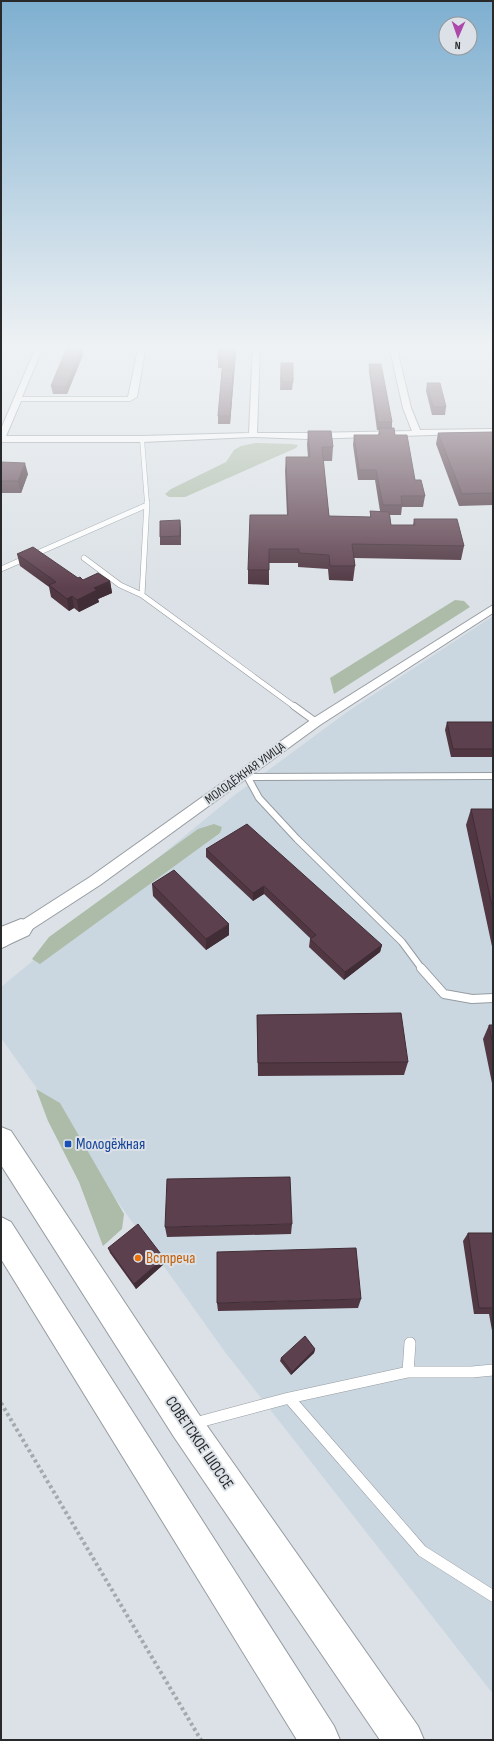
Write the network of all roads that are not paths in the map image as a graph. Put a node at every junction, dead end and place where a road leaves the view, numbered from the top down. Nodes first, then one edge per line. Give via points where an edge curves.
1 (7, 426) edge
2 (253, 426) edge
3 (414, 426) edge
4 (493, 432) edge
5 (417, 434) junction
6 (253, 435) junction
7 (1, 439) edge
8 (142, 439) junction
9 (147, 505) junction
10 (84, 558) dead end
11 (1, 569) edge
12 (142, 595) junction
13 (493, 608) edge
14 (316, 722) junction
15 (493, 776) edge
16 (244, 777) junction
17 (11, 933) edge
18 (1, 942) edge
19 (493, 998) edge
20 (1, 1140) edge
21 (1, 1232) edge
22 (410, 1343) dead end
23 (493, 1370) edge
24 (408, 1372) junction
25 (290, 1398) junction
26 (186, 1426) junction
27 (493, 1596) edge
28 (320, 1740) edge
29 (404, 1740) edge

1 - 7 street
2 - 6 street
3 - 5 street
4 - 5 street
5 - 6 street
6 - 8 street
7 - 8 street
8 - 9 lane
9 - 11 lane
9 - 12 lane
10 - 12 lane via 120,585
12 - 14 lane
13 - 14 street, МОЛОДЁЖНАЯ УЛИЦА
14 - 16 street, МОЛОДЁЖНАЯ УЛИЦА
15 - 16 lane
16 - 17 street, МОЛОДЁЖНАЯ УЛИЦА via 95,881
16 - 19 lane via 259,798 297,839 402,942 444,994 472,999
17 - 18 street, МОЛОДЁЖНАЯ УЛИЦА
20 - 26 highway, СОВЕТСКОЕ ШОССЕ
21 - 28 highway
22 - 24 lane
23 - 24 lane
24 - 25 lane
25 - 26 lane
25 - 27 lane via 422,1551
26 - 29 highway, СОВЕТСКОЕ ШОССЕ

